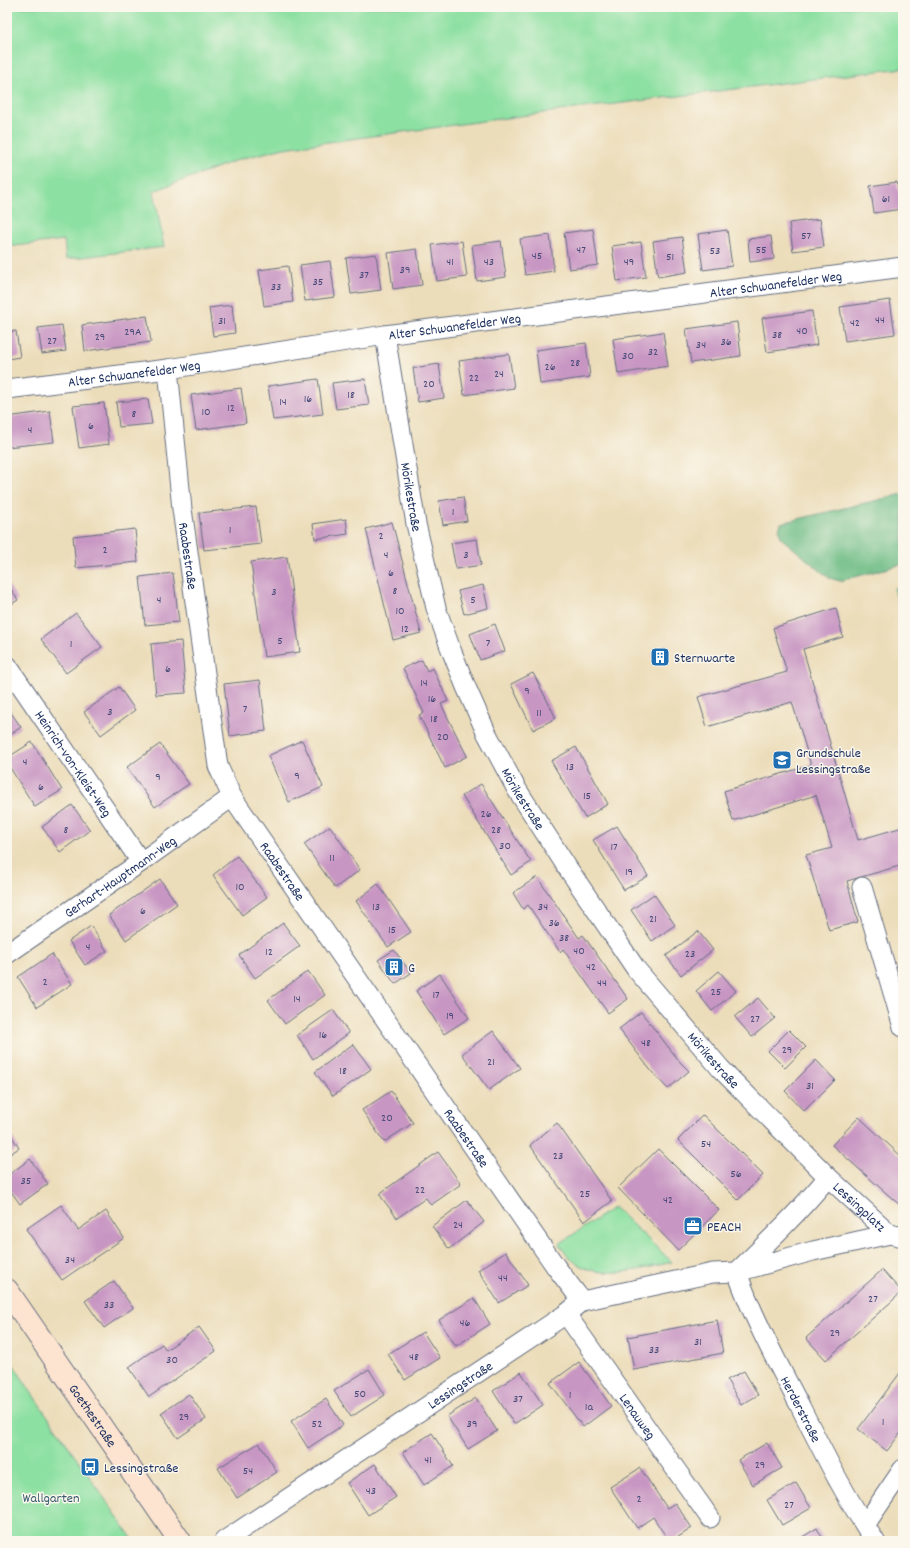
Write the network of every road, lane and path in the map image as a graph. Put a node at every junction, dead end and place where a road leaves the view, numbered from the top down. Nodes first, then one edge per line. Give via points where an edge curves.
1 (903, 267) edge
2 (385, 335) junction
3 (168, 369) junction
4 (7, 388) edge
5 (7, 665) edge
6 (232, 797) junction
7 (141, 862) junction
8 (862, 887) dead end
9 (7, 954) edge
10 (903, 1027) edge
11 (828, 1178) junction
12 (896, 1236) edge
13 (737, 1272) junction
14 (713, 1273) joint
15 (7, 1290) edge
16 (582, 1301) junction
17 (566, 1314) junction
18 (903, 1469) edge
19 (710, 1518) dead end
20 (865, 1526) junction
21 (180, 1541) edge
22 (224, 1541) edge
23 (875, 1541) edge

1 - 2 street, Alter Schwanefelder Weg
2 - 3 street, Alter Schwanefelder Weg
2 - 11 street, Mörikestraße via 411,494 436,608 486,732 516,788 636,969 721,1069
3 - 4 street, Alter Schwanefelder Weg
3 - 6 street, Raabestraße via 182,509 218,766
5 - 7 street, Heinrich-von-Kleist-Weg
6 - 7 street, Gerhart-Hauptmann-Weg
6 - 16 street, Raabestraße
7 - 9 street, Gerhart-Hauptmann-Weg
8 - 10 street
11 - 12 street, Lessingplatz
11 - 13 street, Lessingplatz via 781,1230
12 - 13 street, Lessingplatz via 813,1251
13 - 14 street, Lessingplatz
13 - 20 street, Herderstraße via 767,1343
14 - 16 street, Lessingstraße
15 - 21 main road, Goethestraße
16 - 17 street, Lessingstraße
17 - 19 street, Lenauweg
17 - 22 street, Lessingstraße
18 - 20 street
20 - 23 street, Herderstraße

